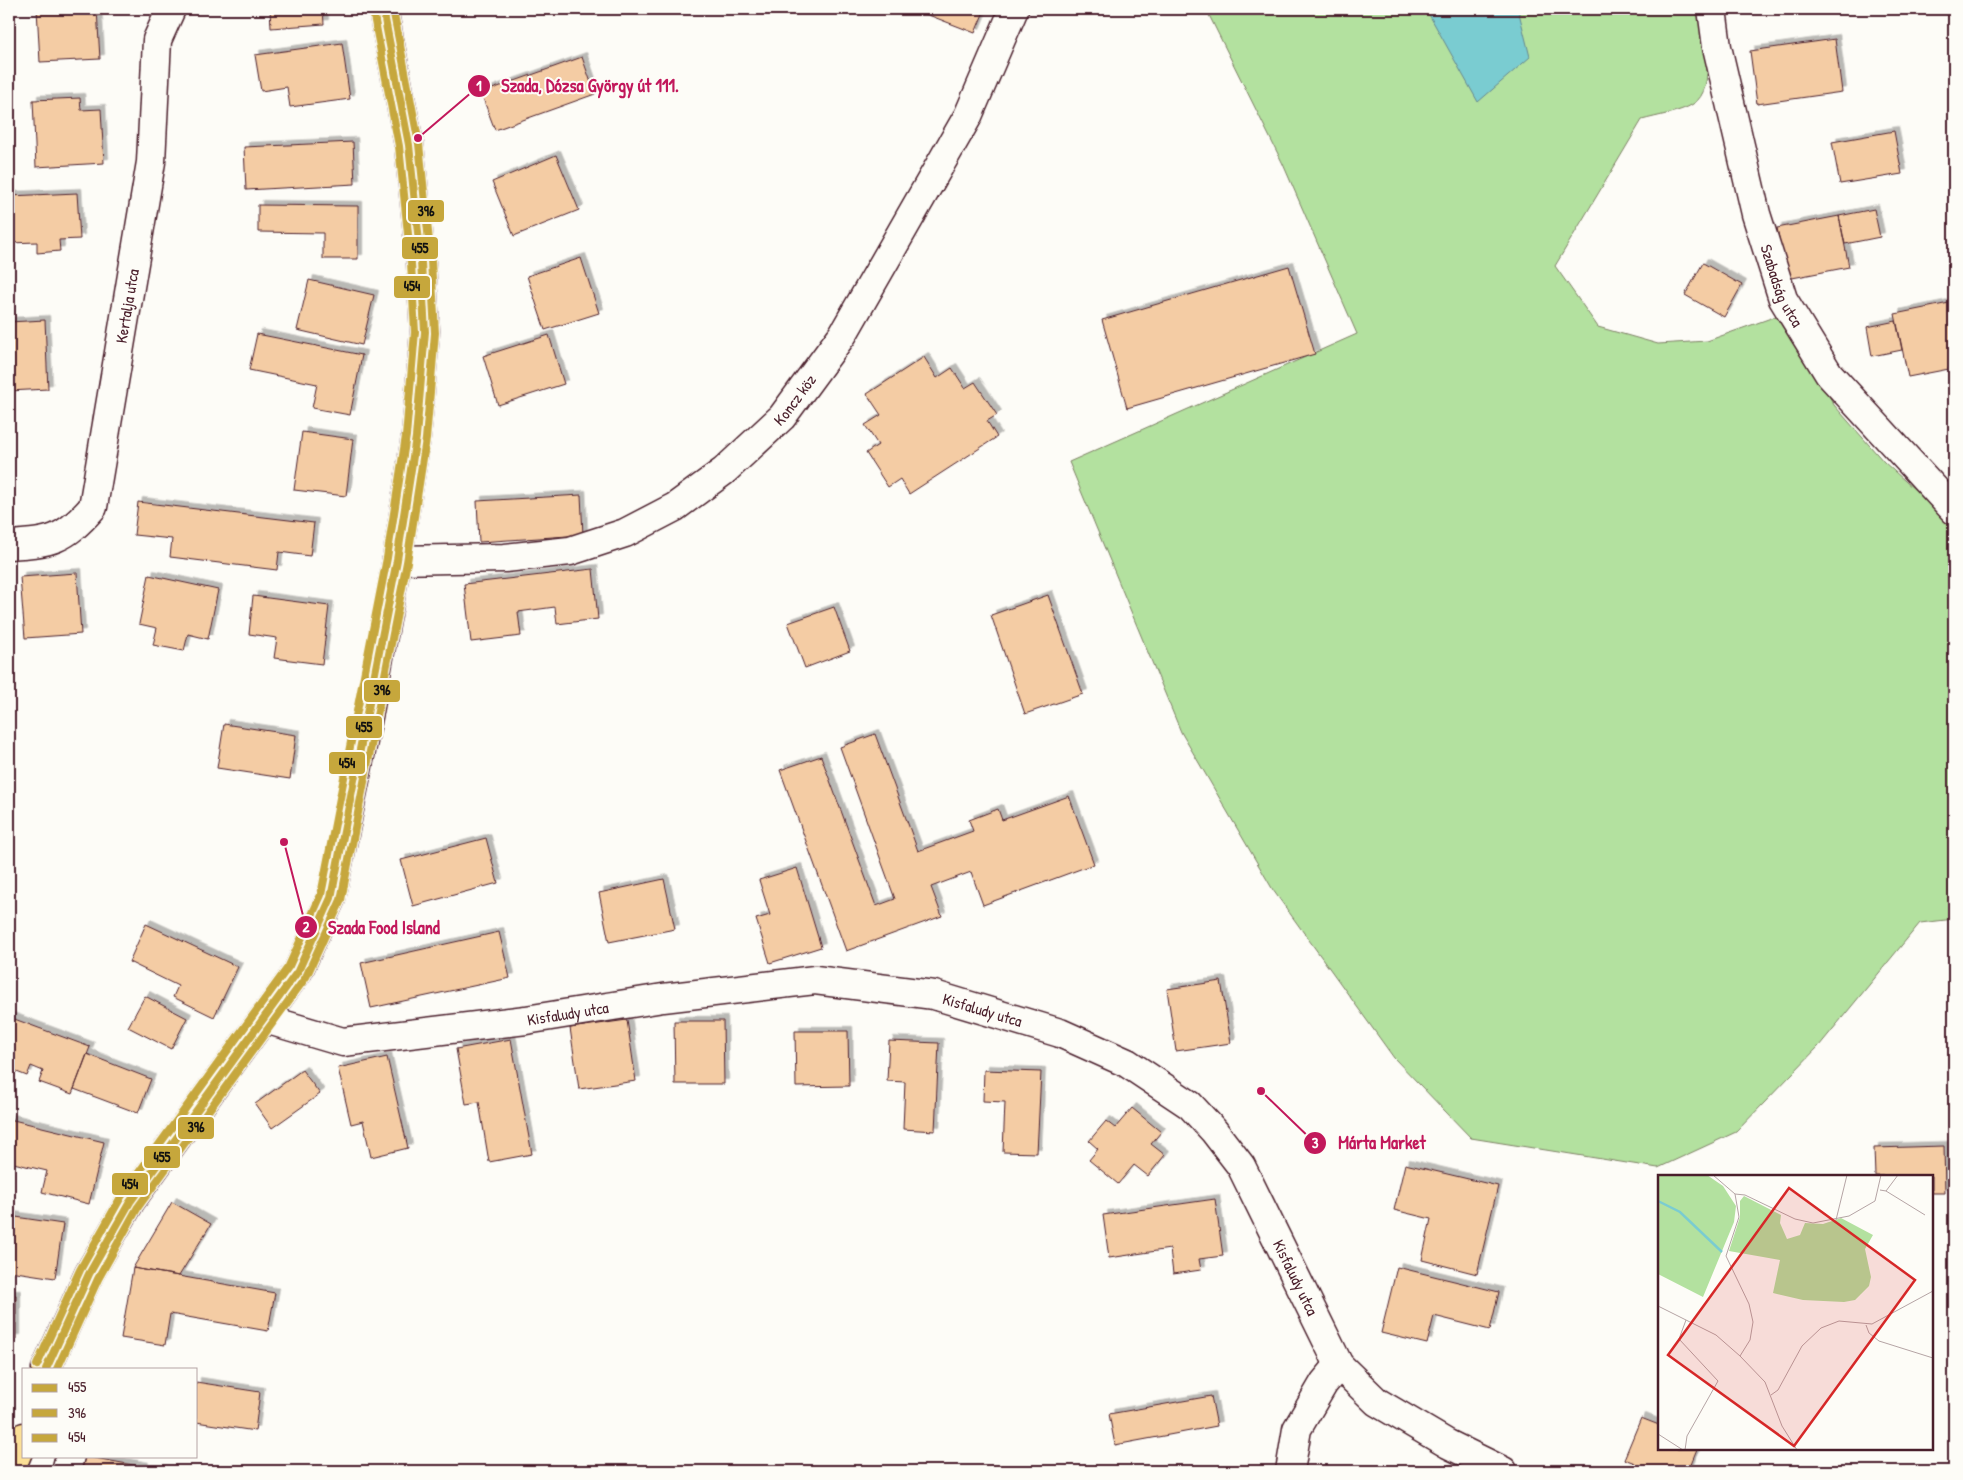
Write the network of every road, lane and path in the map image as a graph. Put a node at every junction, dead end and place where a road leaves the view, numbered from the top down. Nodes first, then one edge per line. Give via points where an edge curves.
1 (171, 9) edge
2 (383, 9) edge
3 (1014, 9) edge
4 (1712, 9) edge
5 (1954, 510) edge
6 (9, 545) edge
7 (397, 560) junction
8 (265, 1019) junction
9 (1339, 1365) junction
10 (46, 1368) edge
11 (22, 1442) edge
12 (69, 1458) edge
13 (10, 1471) edge
14 (66, 1471) edge
15 (1290, 1471) edge
16 (1503, 1471) edge

1 - 6 street, Kertalja utca via 158,40 151,162 93,507 75,528 47,542
2 - 7 main road via 408,145 421,262 424,332 416,437
3 - 7 street, Koncz köz via 968,116 843,334 782,418 724,471 675,508 625,533 570,551 504,558
4 - 5 street, Szabadság utca via 1717,47 1756,214 1782,299 1829,374
7 - 8 main road via 331,898 298,971
8 - 9 street, Kisfaludy utca via 343,1042 815,980 934,995 1060,1034 1127,1063 1190,1105 1214,1131 1241,1166
8 - 10 main road via 130,1202 89,1274
9 - 15 street via 1324,1383 1297,1429
9 - 16 street, Kisfaludy utca via 1377,1402 1448,1444
11 - 13 main road
12 - 14 street

